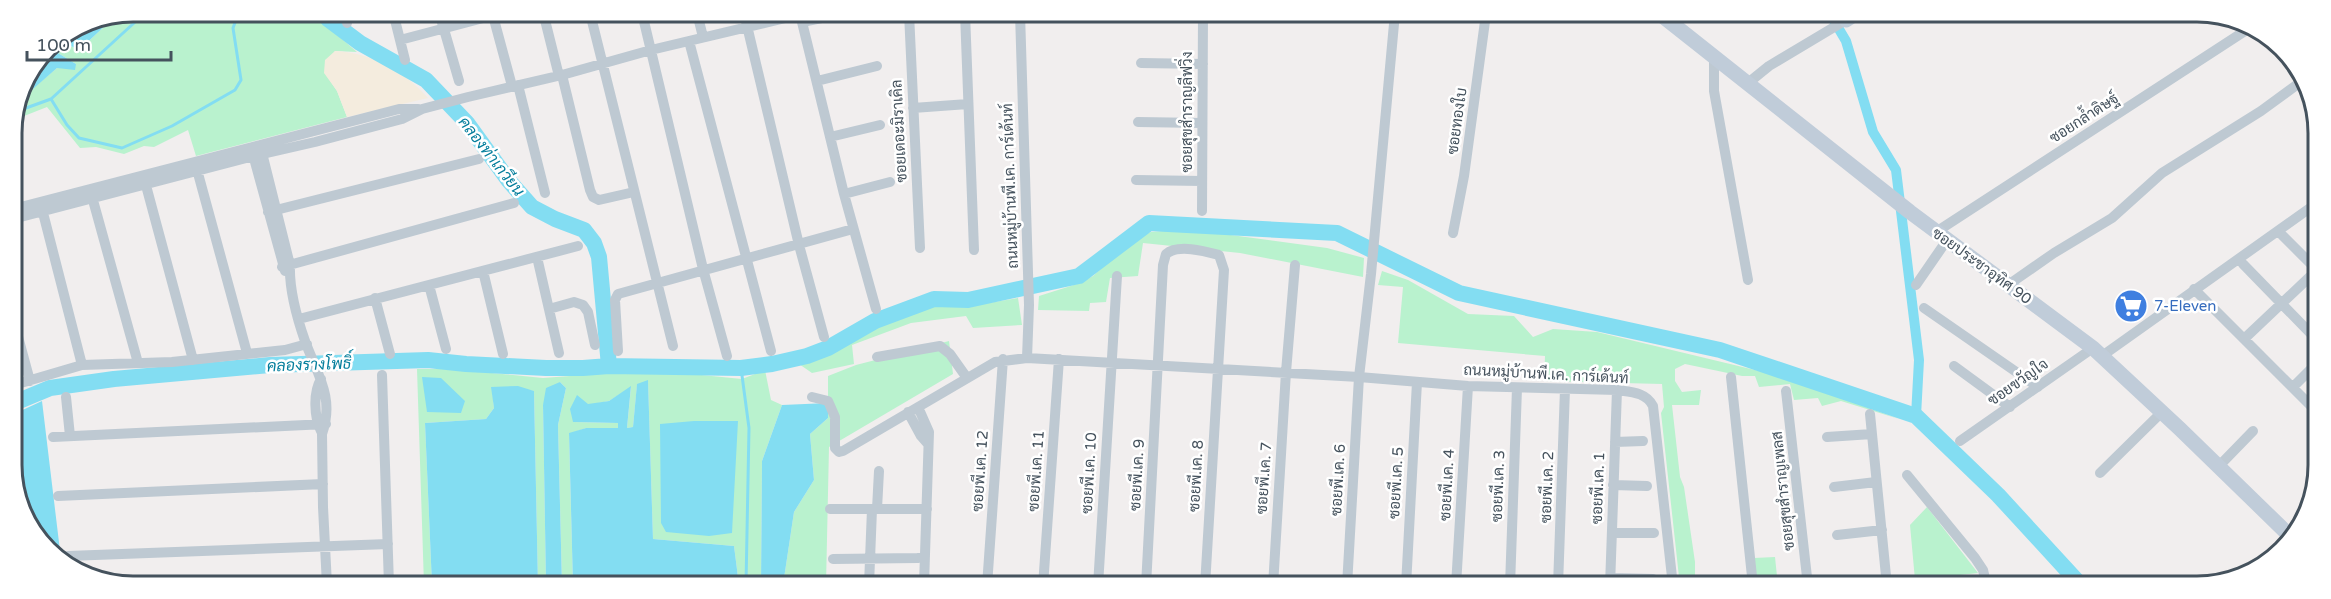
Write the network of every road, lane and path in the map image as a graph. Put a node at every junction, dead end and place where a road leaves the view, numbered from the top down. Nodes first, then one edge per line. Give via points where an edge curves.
1 (1203, 22) edge
2 (1394, 22) edge
3 (1485, 22) edge
4 (1671, 22) edge
5 (1842, 22) edge
6 (396, 23) edge
7 (441, 23) edge
8 (465, 23) edge
9 (496, 23) edge
10 (546, 23) edge
11 (593, 23) edge
12 (644, 23) edge
13 (699, 23) edge
14 (746, 23) edge
15 (766, 23) edge
16 (801, 23) edge
17 (909, 23) edge
18 (964, 23) edge
19 (1020, 23) edge
20 (747, 26) junction
21 (443, 30) junction
22 (2242, 32) edge
23 (703, 37) junction
24 (400, 40) junction
25 (689, 40) junction
26 (651, 50) junction
27 (1714, 56) junction
28 (405, 60) dead end
29 (604, 63) junction
30 (1141, 63) dead end
31 (1203, 64) junction
32 (877, 66) dead end
33 (560, 76) junction
34 (459, 81) dead end
35 (817, 81) junction
36 (1748, 83) junction
37 (2297, 85) edge
38 (515, 86) junction
39 (968, 104) junction
40 (913, 108) junction
41 (1138, 122) dead end
42 (1202, 123) junction
43 (880, 125) dead end
44 (830, 137) junction
45 (257, 151) junction
46 (479, 159) dead end
47 (196, 166) junction
48 (145, 180) junction
49 (1136, 180) dead end
50 (1202, 181) junction
51 (890, 182) dead end
52 (634, 192) junction
53 (545, 193) dead end
54 (91, 194) junction
55 (844, 194) junction
56 (514, 203) dead end
57 (42, 206) junction
58 (23, 208) edge
59 (2308, 209) edge
60 (272, 211) junction
61 (1202, 211) dead end
62 (23, 215) edge
63 (853, 229) junction
64 (1453, 233) dead end
65 (2282, 235) dead end
66 (1941, 236) junction
67 (799, 245) junction
68 (578, 246) dead end
69 (920, 248) dead end
70 (974, 250) dead end
71 (537, 256) junction
72 (746, 258) junction
73 (2308, 261) edge
74 (2243, 264) dead end
75 (1295, 265) dead end
76 (286, 266) junction
77 (704, 269) junction
78 (483, 271) junction
79 (1117, 276) dead end
80 (2308, 278) edge
81 (1748, 280) dead end
82 (656, 283) junction
83 (429, 285) junction
84 (1916, 285) dead end
85 (2008, 285) junction
86 (2194, 289) junction
87 (375, 298) junction
88 (2281, 304) junction
89 (1924, 308) dead end
90 (549, 309) junction
91 (876, 309) dead end
92 (299, 319) junction
93 (2308, 331) edge
94 (824, 337) dead end
95 (2244, 339) junction
96 (595, 345) dead end
97 (673, 346) dead end
98 (308, 347) junction
99 (446, 350) dead end
100 (618, 351) dead end
101 (771, 351) dead end
102 (2098, 352) junction
103 (22, 353) edge
104 (247, 353) junction
105 (559, 353) dead end
106 (390, 354) dead end
107 (502, 354) dead end
108 (728, 356) dead end
109 (877, 357) dead end
110 (1027, 358) junction
111 (1003, 359) junction
112 (1059, 359) junction
113 (193, 360) junction
114 (1111, 362) junction
115 (138, 363) junction
116 (82, 365) junction
117 (1158, 365) junction
118 (1954, 366) dead end
119 (1217, 369) junction
120 (1286, 372) junction
121 (2308, 372) edge
122 (382, 375) dead end
123 (1359, 377) junction
124 (1731, 377) dead end
125 (967, 378) junction
126 (30, 381) junction
127 (1417, 382) junction
128 (22, 383) edge
129 (1468, 386) junction
130 (2037, 387) junction
131 (2293, 387) junction
132 (1516, 388) junction
133 (1565, 389) junction
134 (1617, 390) junction
135 (1786, 391) dead end
136 (812, 396) dead end
137 (66, 397) dead end
138 (2308, 403) edge
139 (2010, 407) junction
140 (913, 410) junction
141 (2162, 412) junction
142 (1870, 414) dead end
143 (322, 428) junction
144 (2253, 431) dead end
145 (1872, 434) junction
146 (70, 436) junction
147 (53, 437) dead end
148 (1827, 437) dead end
149 (1643, 441) dead end
150 (1960, 441) dead end
151 (1615, 442) junction
152 (2219, 466) junction
153 (879, 471) dead end
154 (2100, 473) dead end
155 (1907, 475) dead end
156 (1876, 482) junction
157 (323, 484) junction
158 (1613, 485) junction
159 (1647, 486) dead end
160 (1834, 487) dead end
161 (58, 496) dead end
162 (830, 509) dead end
163 (875, 509) junction
164 (927, 509) junction
165 (2288, 529) edge
166 (1882, 530) junction
167 (1612, 533) junction
168 (1654, 533) dead end
169 (1837, 536) dead end
170 (388, 544) junction
171 (326, 547) junction
172 (68, 556) dead end
173 (926, 556) junction
174 (833, 559) dead end
175 (870, 559) junction
176 (327, 576) edge
177 (389, 576) edge
178 (869, 576) edge
179 (925, 576) edge
180 (988, 576) edge
181 (1045, 576) edge
182 (1099, 576) edge
183 (1147, 576) edge
184 (1206, 576) edge
185 (1274, 576) edge
186 (1348, 576) edge
187 (1407, 576) edge
188 (1457, 576) edge
189 (1510, 576) edge
190 (1558, 576) edge
191 (1610, 576) edge
192 (1672, 576) edge
193 (1752, 576) edge
194 (1807, 576) edge
195 (1886, 576) edge
196 (1984, 576) edge

1 - 31 street, ซอยสุขสำราญลีฟวิ่ง
2 - 123 street
3 - 64 street, ซอยทองใบ
4 - 27 street, ซอยประชาอุทิศ 90
5 - 36 street
6 - 24 street
7 - 21 street
8 - 21 street
9 - 38 street
10 - 33 street
11 - 29 street
12 - 26 street
13 - 23 street
14 - 20 street
15 - 20 street
16 - 35 street
17 - 40 street, ซอยเดอะมิราเคิล
18 - 39 street
19 - 110 street, ถนนหมู่บ้านพี.เค. การ์เด้นท์ via 1029,305
20 - 23 street
20 - 67 street
21 - 24 street
21 - 34 street
22 - 66 street, ซอยกล้ำดิษฐ์
23 - 25 street
24 - 28 street
25 - 26 street
25 - 72 street
26 - 29 street
26 - 77 street
27 - 36 street, ซอยประชาอุทิศ 90
27 - 81 street via 1714,91
29 - 33 street
29 - 52 street
30 - 31 street
31 - 42 street, ซอยสุขสำราญลีฟวิ่ง
32 - 35 street
33 - 38 street
33 - 52 street via 593,197 599,200
35 - 44 street
36 - 66 street, ซอยประชาอุทิศ 90
37 - 85 street via 2162,172 2112,218
38 - 45 street via 422,109 402,118 378,120
38 - 53 street
39 - 40 street
39 - 70 street
40 - 69 street, ซอยเดอะมิราเคิล
41 - 42 street
42 - 50 street, ซอยสุขสำราญลีฟวิ่ง
43 - 44 street
44 - 55 street
45 - 47 street
45 - 60 street
46 - 60 street
47 - 48 street
47 - 104 street
48 - 54 street
48 - 113 street
49 - 50 street
50 - 61 street, ซอยสุขสำราญลีฟวิ่ง
51 - 55 street
52 - 82 street
54 - 57 street
54 - 115 street
55 - 63 street
56 - 76 street
57 - 58 street
57 - 62 street
57 - 116 street
59 - 86 street, ซอยขวัญใจ
60 - 76 street
63 - 67 street
63 - 91 street
65 - 73 street
66 - 84 street
66 - 85 street, ซอยประชาอุทิศ 90
67 - 72 street
67 - 94 street
68 - 71 street
71 - 78 street
71 - 90 street
72 - 77 street
72 - 101 street
74 - 88 street
75 - 120 street, ซอยพี.เค. 7
76 - 92 street
77 - 82 street
77 - 108 street
78 - 83 street
78 - 107 street
79 - 114 street, ซอยพี.เค. 10
80 - 88 street
82 - 97 street
82 - 100 street via 615,296
83 - 87 street
83 - 99 street
85 - 102 street, ซอยประชาอุทิศ 90
86 - 95 street
86 - 102 street, ซอยขวัญใจ
87 - 92 street
87 - 106 street
88 - 93 street
88 - 95 street
89 - 130 street
90 - 96 street via 574,302 583,305
90 - 105 street
92 - 98 street
95 - 131 street
98 - 104 street
98 - 143 street via 320,374 316,388
102 - 130 street, ซอยขวัญใจ
102 - 141 street, ซอยประชาอุทิศ 90
103 - 126 street
104 - 113 street
109 - 125 street via 940,346
110 - 111 street, ถนนหมู่บ้านพี.เค. การ์เด้นท์
110 - 112 street, ถนนหมู่บ้านพี.เค. การ์เด้นท์
111 - 125 street, ถนนหมู่บ้านพี.เค. การ์เด้นท์
111 - 180 street, ซอยพี.เค. 12
112 - 114 street, ถนนหมู่บ้านพี.เค. การ์เด้นท์
112 - 181 street, ซอยพี.เค. 11
113 - 115 street
114 - 117 street, ถนนหมู่บ้านพี.เค. การ์เด้นท์
114 - 182 street, ซอยพี.เค. 10
115 - 116 street
116 - 126 street
117 - 119 street, ถนนหมู่บ้านพี.เค. การ์เด้นท์
117 - 119 street, ซอยพี.เค. 9 via 1163,265 1166,254 1181,249 1219,255 1222,262
117 - 183 street, ซอยพี.เค. 9
118 - 139 street
119 - 120 street, ถนนหมู่บ้านพี.เค. การ์เด้นท์
119 - 184 street, ซอยพี.เค. 8
120 - 123 street, ถนนหมู่บ้านพี.เค. การ์เด้นท์
120 - 185 street, ซอยพี.เค. 7
121 - 131 street
122 - 170 street
123 - 127 street, ถนนหมู่บ้านพี.เค. การ์เด้นท์
123 - 186 street, ซอยพี.เค. 6
124 - 193 street
125 - 140 street, ถนนหมู่บ้านพี.เค. การ์เด้นท์
126 - 128 street
127 - 129 street, ถนนหมู่บ้านพี.เค. การ์เด้นท์
127 - 187 street, ซอยพี.เค. 5
129 - 132 street, ถนนหมู่บ้านพี.เค. การ์เด้นท์
129 - 188 street, ซอยพี.เค. 4
130 - 139 street, ซอยขวัญใจ
131 - 138 street
132 - 133 street, ถนนหมู่บ้านพี.เค. การ์เด้นท์
132 - 189 street, ซอยพี.เค. 3
133 - 134 street, ถนนหมู่บ้านพี.เค. การ์เด้นท์
133 - 190 street, ซอยพี.เค. 2
134 - 151 street, ซอยพี.เค. 1
134 - 192 street, ถนนหมู่บ้านพี.เค. การ์เด้นท์ via 1641,394 1653,406
135 - 194 street, ซอยสุขสำราญเพลส
136 - 140 street, ถนนหมู่บ้านพี.เค. การ์เด้นท์ via 823,398 831,406 835,448 839,452
137 - 146 street
139 - 150 street, ซอยขวัญใจ
140 - 164 street via 929,432
141 - 152 street, ซอยประชาอุทิศ 90
141 - 154 street
142 - 145 street
143 - 146 street
143 - 157 street
144 - 152 street
145 - 148 street
145 - 156 street
146 - 147 street
149 - 151 street
151 - 158 street, ซอยพี.เค. 1
152 - 165 street, ซอยประชาอุทิศ 90
153 - 163 street
155 - 196 street via 1975,558
156 - 160 street
156 - 166 street
157 - 161 street
157 - 171 street
158 - 159 street
158 - 167 street, ซอยพี.เค. 1
162 - 163 street
163 - 164 street
163 - 175 street
164 - 173 street
166 - 169 street
166 - 195 street
167 - 168 street
167 - 191 street, ซอยพี.เค. 1
170 - 171 street
170 - 177 street
171 - 172 street
171 - 176 street
173 - 175 street
173 - 179 street
174 - 175 street
175 - 178 street

